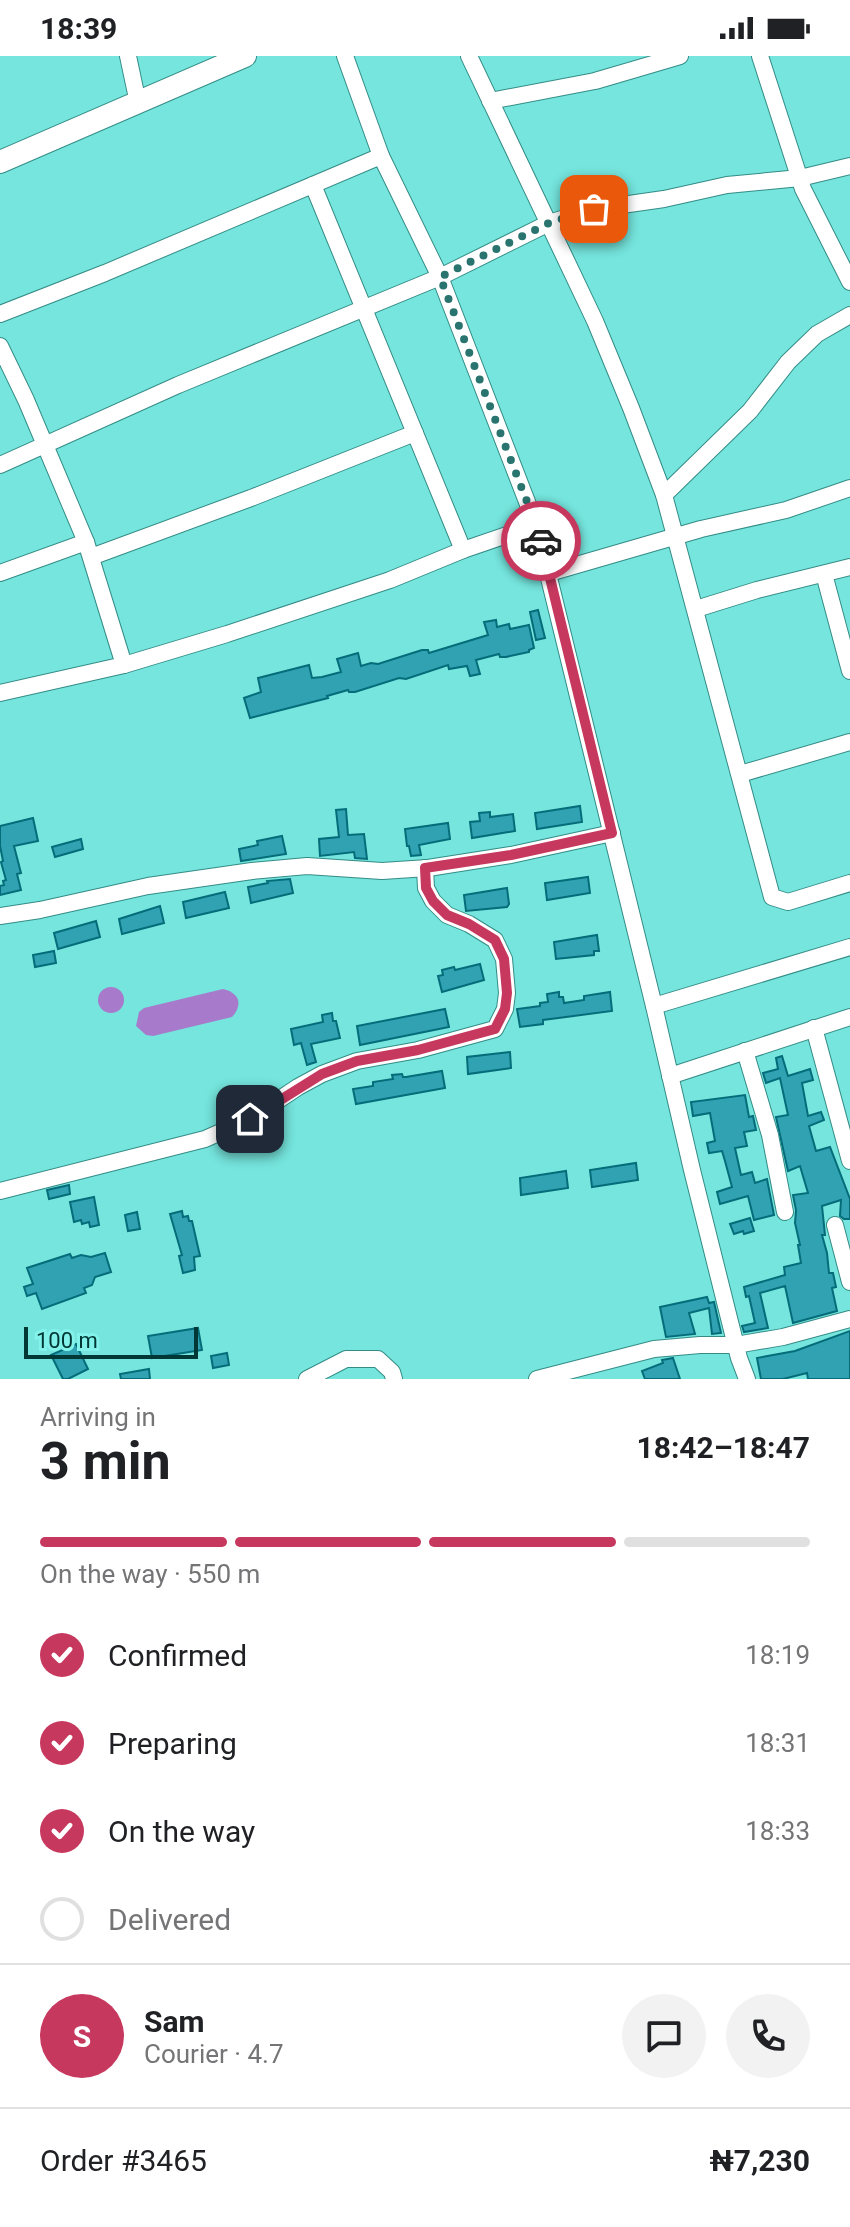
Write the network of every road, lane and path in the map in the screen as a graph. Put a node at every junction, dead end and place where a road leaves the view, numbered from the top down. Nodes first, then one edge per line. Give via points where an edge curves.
1 (128, 56) edge
2 (245, 56) edge
3 (345, 56) edge
4 (469, 56) edge
5 (680, 56) edge
6 (760, 56) edge
7 (490, 101) junction
8 (138, 103) junction
9 (381, 156) junction
10 (0, 162) edge
11 (850, 166) edge
12 (800, 178) junction
13 (313, 185) junction
14 (549, 223) junction
15 (440, 277) junction
16 (850, 282) edge
17 (363, 307) junction
18 (0, 314) edge
19 (850, 315) edge
20 (0, 346) edge
21 (415, 433) junction
22 (45, 445) junction
23 (0, 465) edge
24 (850, 488) edge
25 (664, 495) junction
26 (536, 525) junction
27 (674, 537) junction
28 (89, 550) junction
29 (463, 550) junction
30 (850, 567) edge
31 (0, 573) edge
32 (549, 573) junction
33 (824, 574) junction
34 (696, 609) junction
35 (124, 665) junction
36 (850, 671) edge
37 (0, 693) edge
38 (850, 742) edge
39 (740, 774) junction
40 (612, 833) junction
41 (425, 868) junction
42 (850, 883) edge
43 (0, 916) edge
44 (850, 947) edge
45 (654, 1006) junction
46 (850, 1017) edge
47 (814, 1028) junction
48 (745, 1051) junction
49 (670, 1076) junction
50 (850, 1161) edge
51 (0, 1191) edge
52 (785, 1212) dead end
53 (835, 1225) dead end
54 (850, 1282) edge
55 (850, 1319) edge
56 (736, 1345) junction
57 (307, 1379) edge
58 (394, 1379) edge
59 (537, 1379) edge
60 (747, 1379) edge

1 - 8 street
2 - 8 main road
3 - 9 street
4 - 7 street
5 - 7 street via 595,81
6 - 12 street
7 - 14 street
8 - 10 main road
9 - 13 street
9 - 15 street
11 - 12 street
12 - 14 street via 727,185 594,209
12 - 16 street
13 - 17 street
13 - 18 street
14 - 15 street
14 - 25 street via 601,335
15 - 17 street
15 - 26 street
17 - 21 street
17 - 22 street
19 - 25 street via 817,334 788,362 750,411
20 - 22 street
21 - 28 street via 251,498
21 - 29 street
22 - 23 street
22 - 28 street
24 - 27 street via 786,510
25 - 27 street
26 - 29 street
26 - 32 street
27 - 32 street
27 - 34 street
28 - 31 street
28 - 35 street
29 - 35 street via 390,580
30 - 33 street
32 - 40 street
33 - 34 street
33 - 36 street
34 - 39 street
35 - 37 street
38 - 39 street
39 - 42 street via 772,897 788,902
40 - 41 street
40 - 45 street
41 - 43 street via 307,866 252,871
41 - 51 street via 433,901 447,915 495,940 504,959 505,1009 495,1029 322,1074 250,1119 205,1139
44 - 45 street
45 - 49 street
46 - 47 street
47 - 48 street
47 - 50 street
48 - 49 street
48 - 52 street via 770,1135
49 - 56 street
53 - 54 street
55 - 56 street
56 - 59 street via 654,1349
56 - 60 street
57 - 58 street via 346,1359 378,1359

